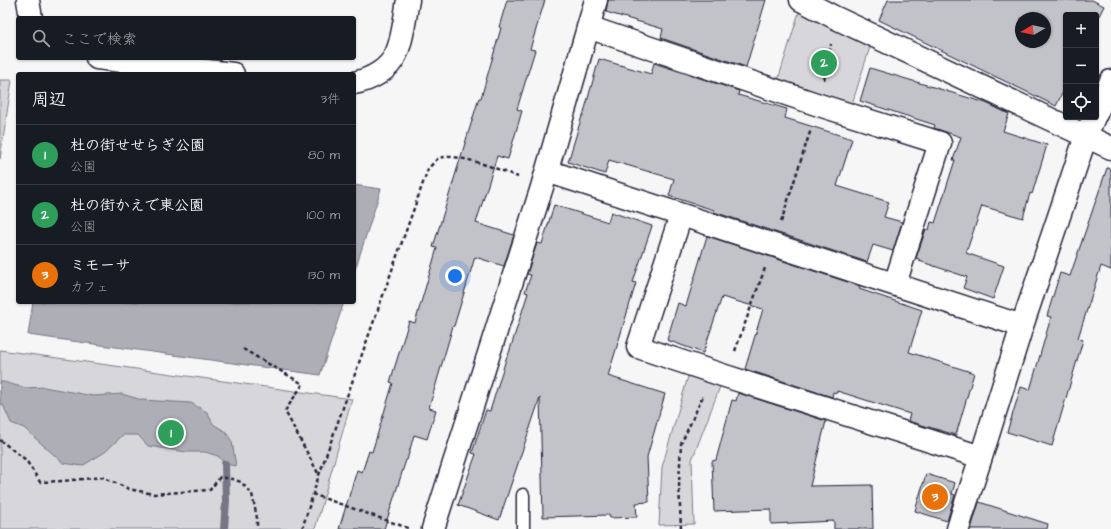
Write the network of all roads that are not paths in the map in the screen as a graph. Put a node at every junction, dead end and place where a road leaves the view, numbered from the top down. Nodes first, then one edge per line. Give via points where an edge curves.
1 (28, 0) edge
2 (408, 0) edge
3 (596, 0) edge
4 (801, 0) edge
5 (31, 16) edge
6 (588, 27) junction
7 (114, 60) edge
8 (216, 72) edge
9 (1111, 81) edge
10 (356, 83) edge
11 (1099, 107) edge
12 (1090, 127) edge
13 (1111, 148) edge
14 (545, 179) junction
15 (681, 215) junction
16 (895, 284) junction
17 (1022, 326) junction
18 (981, 457) junction
19 (523, 495) dead end
20 (433, 529) edge
21 (523, 529) edge
22 (958, 529) edge

1 - 5 street
2 - 10 street via 395,56 385,69 371,79
3 - 6 street
4 - 12 street via 836,18
6 - 14 street
6 - 16 street via 940,143
7 - 8 street
9 - 11 street
12 - 13 street
12 - 17 street
14 - 15 street
14 - 20 street
15 - 16 street
15 - 18 street via 638,347
16 - 17 street
17 - 18 street
18 - 22 street
19 - 21 lane

